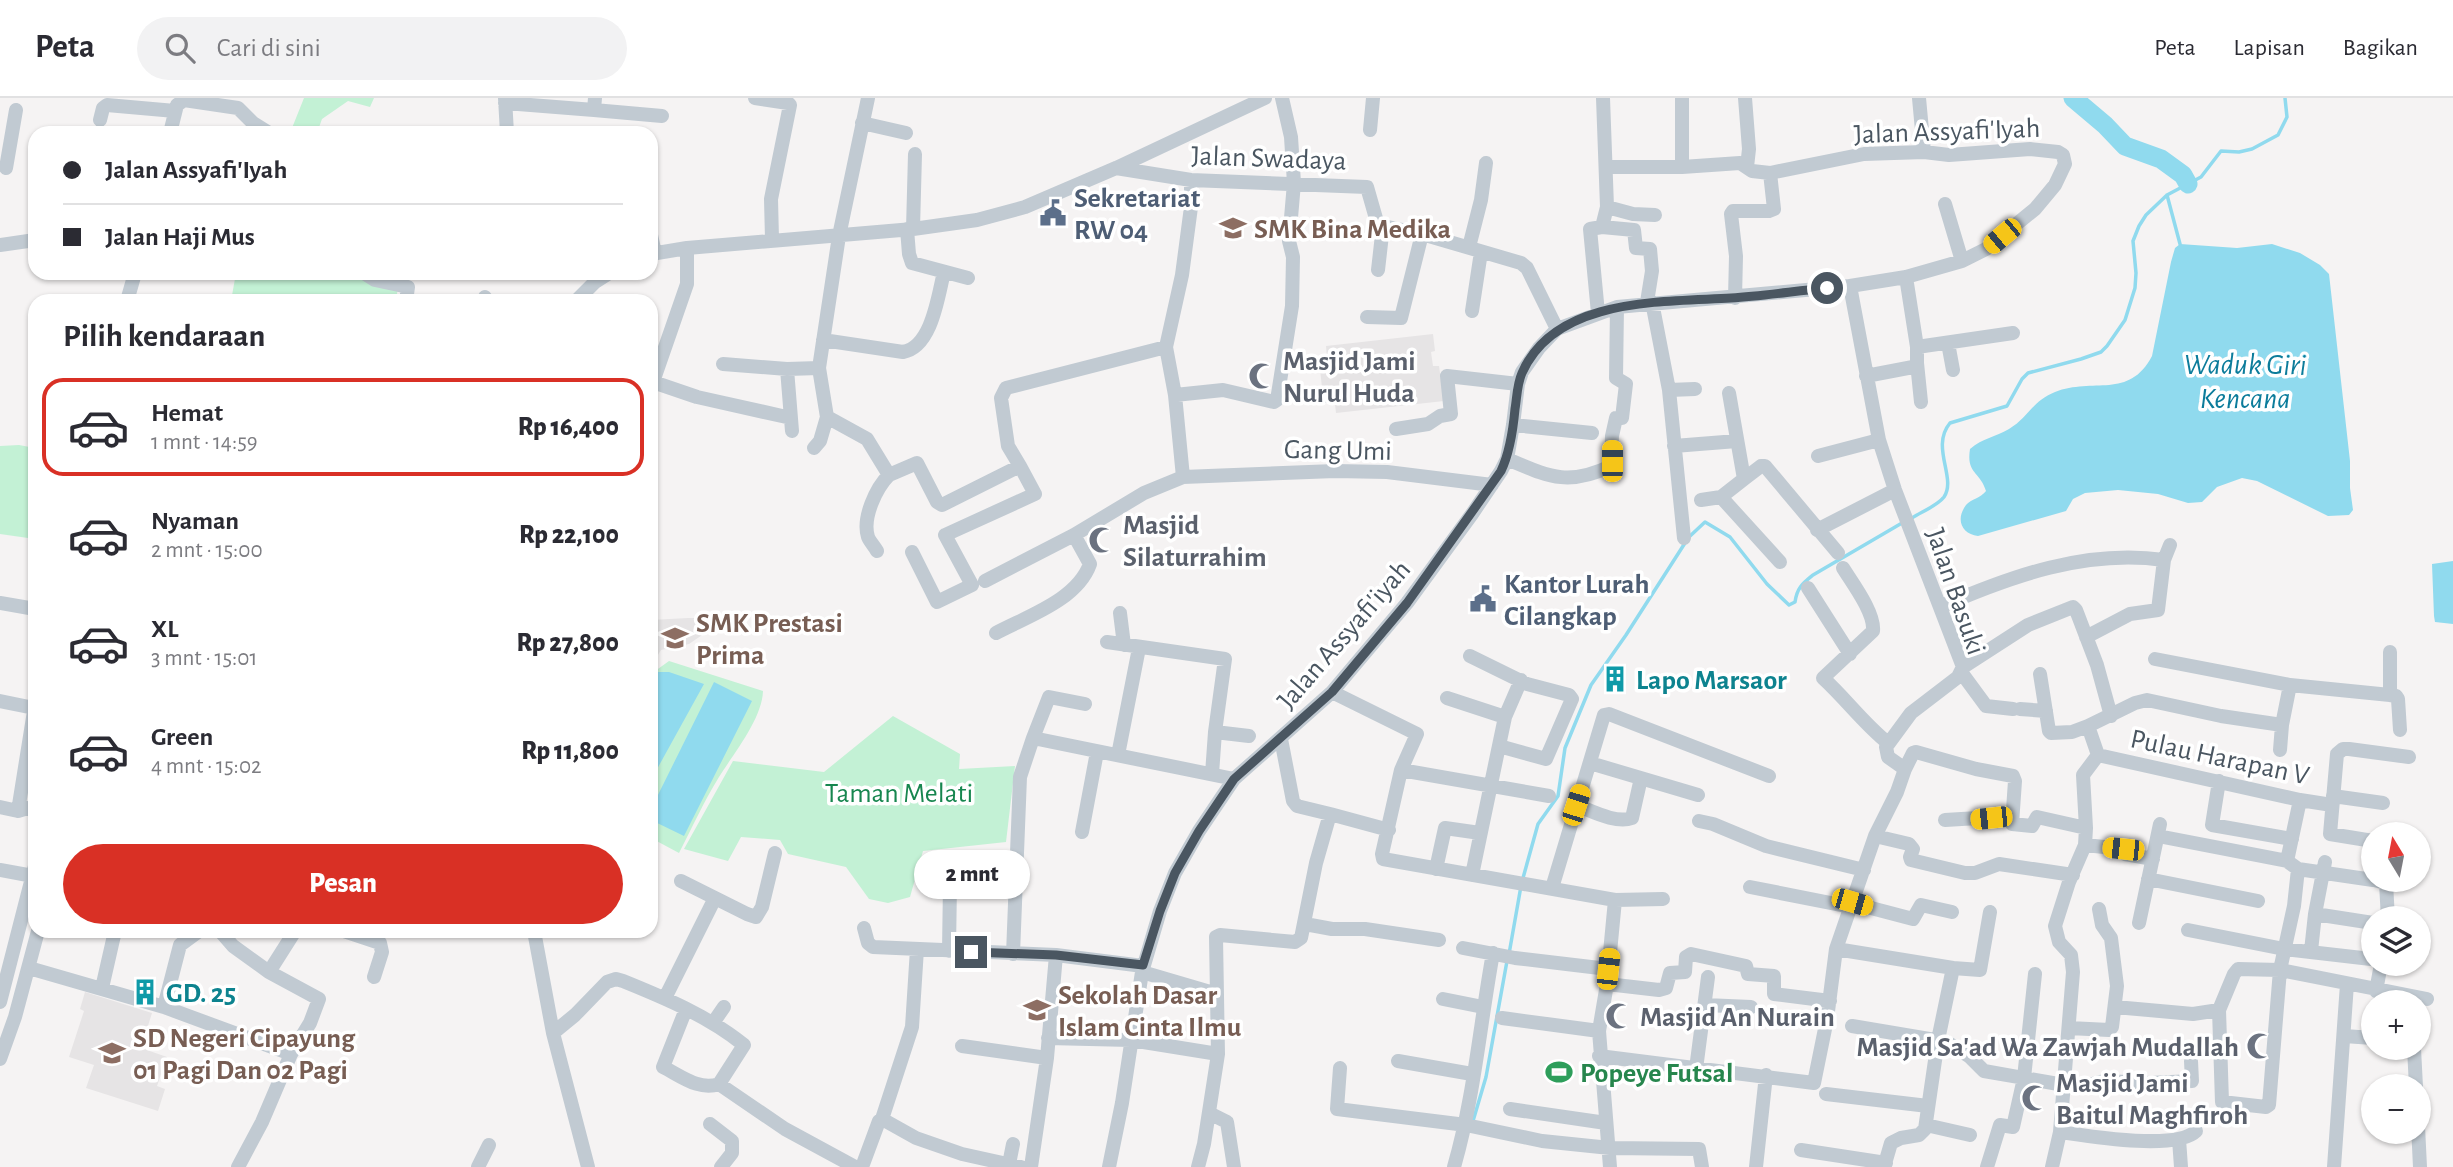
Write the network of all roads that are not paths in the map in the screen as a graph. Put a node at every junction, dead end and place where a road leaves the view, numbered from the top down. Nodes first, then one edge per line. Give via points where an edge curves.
1 (755, 98) edge
2 (868, 98) edge
3 (1265, 98) edge
4 (1282, 98) edge
5 (1373, 98) edge
6 (1603, 98) edge
7 (1682, 98) edge
8 (1745, 98) edge
9 (1919, 98) edge
10 (778, 99) edge
11 (505, 101) edge
12 (546, 102) edge
13 (181, 103) edge
14 (239, 103) edge
15 (595, 104) edge
16 (16, 110) dead end
17 (662, 116) dead end
18 (100, 120) dead end
19 (862, 123) junction
20 (173, 126) edge
21 (258, 126) edge
22 (507, 126) edge
23 (1370, 130) dead end
24 (906, 133) dead end
25 (1924, 152) junction
26 (915, 154) dead end
27 (1486, 163) dead end
28 (1606, 167) junction
29 (1682, 167) junction
30 (1747, 167) junction
31 (8, 168) edge
32 (1116, 168) junction
33 (1770, 173) junction
34 (1191, 180) junction
35 (1294, 183) junction
36 (1945, 204) dead end
37 (1607, 207) junction
38 (1655, 215) dead end
39 (1382, 226) junction
40 (1602, 227) junction
41 (910, 229) junction
42 (1422, 234) junction
43 (839, 236) junction
44 (772, 239) junction
45 (28, 241) edge
46 (1, 243) edge
47 (687, 248) junction
48 (1475, 250) junction
49 (658, 252) edge
50 (1962, 261) junction
51 (1378, 270) dead end
52 (944, 272) junction
53 (1906, 277) junction
54 (968, 278) dead end
55 (375, 280) edge
56 (598, 280) edge
57 (1850, 286) junction
58 (407, 294) edge
59 (583, 294) edge
60 (1735, 298) junction
61 (1649, 302) junction
62 (1617, 307) junction
63 (1472, 311) dead end
64 (1598, 313) junction
65 (1367, 317) dead end
66 (1557, 329) junction
67 (2013, 332) dead end
68 (823, 340) junction
69 (1948, 343) junction
70 (1166, 347) junction
71 (1917, 347) junction
72 (1917, 363) junction
73 (723, 364) dead end
74 (658, 368) edge
75 (819, 368) junction
76 (787, 369) junction
77 (1953, 370) dead end
78 (1866, 376) junction
79 (658, 384) edge
80 (1518, 384) junction
81 (1695, 389) dead end
82 (1669, 390) junction
83 (1279, 392) junction
84 (1729, 393) dead end
85 (1175, 395) junction
86 (1334, 395) dead end
87 (1921, 402) dead end
88 (827, 417) junction
89 (1513, 425) junction
90 (1396, 429) dead end
91 (1592, 433) dead end
92 (1878, 440) junction
93 (1737, 441) junction
94 (1674, 446) junction
95 (814, 448) dead end
96 (1818, 456) dead end
97 (1507, 459) junction
98 (1020, 466) junction
99 (889, 475) junction
100 (1183, 477) junction
101 (1744, 479) junction
102 (1492, 485) junction
103 (1895, 490) junction
104 (1721, 498) junction
105 (1700, 500) dead end
106 (1818, 530) junction
107 (1074, 535) junction
108 (1684, 538) dead end
109 (2170, 545) dead end
110 (877, 551) dead end
111 (912, 552) dead end
112 (2164, 560) junction
113 (1780, 562) dead end
114 (985, 581) dead end
115 (1808, 588) dead end
116 (0, 603) edge
117 (1940, 607) junction
118 (28, 608) edge
119 (1120, 612) dead end
120 (996, 633) dead end
121 (2086, 637) junction
122 (1107, 642) dead end
123 (1132, 646) junction
124 (2390, 653) dead end
125 (1850, 654) junction
126 (1470, 656) dead end
127 (2155, 659) dead end
128 (1962, 670) junction
129 (2040, 674) dead end
130 (1521, 680) junction
131 (2290, 685) junction
132 (1332, 692) junction
133 (2390, 695) junction
134 (1447, 698) dead end
135 (0, 701) edge
136 (1085, 704) dead end
137 (28, 706) edge
138 (2046, 711) junction
139 (2111, 716) junction
140 (1505, 717) junction
141 (2281, 725) junction
142 (2088, 726) junction
143 (2400, 730) dead end
144 (1214, 732) junction
145 (1249, 736) dead end
146 (1033, 738) junction
147 (1281, 739) junction
148 (1888, 743) junction
149 (1499, 746) junction
150 (2280, 750) dead end
151 (1097, 752) junction
152 (1118, 755) junction
153 (2098, 755) junction
154 (2409, 757) dead end
155 (1590, 763) junction
156 (1401, 769) junction
157 (1905, 769) junction
158 (1212, 774) junction
159 (1769, 776) dead end
160 (1642, 778) junction
161 (1234, 779) junction
162 (2220, 781) junction
163 (1490, 785) junction
164 (1698, 795) dead end
165 (1549, 796) dead end
166 (2300, 800) junction
167 (2332, 800) junction
168 (2383, 803) dead end
169 (1576, 805) junction
170 (0, 807) edge
171 (28, 807) edge
172 (1330, 814) junction
173 (2011, 816) junction
174 (1945, 820) dead end
175 (1699, 821) dead end
176 (2087, 828) junction
177 (1389, 830) junction
178 (1082, 832) dead end
179 (1480, 833) junction
180 (1875, 836) junction
181 (2292, 839) junction
182 (2361, 839) edge
183 (2085, 845) junction
184 (775, 853) dead end
185 (2153, 859) junction
186 (2292, 865) junction
187 (2325, 867) junction
188 (1436, 869) junction
189 (0, 870) edge
190 (1864, 870) junction
191 (28, 871) edge
192 (1472, 875) junction
193 (2073, 875) junction
194 (2361, 877) edge
195 (2148, 879) junction
196 (681, 881) dead end
197 (978, 881) dead end
198 (1751, 887) dead end
199 (1552, 888) junction
200 (28, 893) edge
201 (715, 898) junction
202 (1663, 899) dead end
203 (1615, 900) junction
204 (2258, 901) dead end
205 (1852, 905) junction
206 (2099, 909) dead end
207 (1952, 912) dead end
208 (1990, 912) dead end
209 (2315, 915) junction
210 (2361, 921) edge
211 (2139, 923) dead end
212 (1305, 924) junction
213 (864, 928) dead end
214 (2188, 930) dead end
215 (36, 938) edge
216 (113, 938) edge
217 (189, 938) edge
218 (226, 938) edge
219 (291, 938) edge
220 (365, 938) edge
221 (535, 938) edge
222 (1439, 940) dead end
223 (917, 948) junction
224 (1464, 948) dead end
225 (2284, 948) junction
226 (1836, 949) junction
227 (949, 951) junction
228 (2311, 951) junction
229 (1013, 954) junction
230 (1056, 955) junction
231 (1505, 956) junction
232 (2361, 959) edge
233 (29, 968) junction
234 (1952, 968) junction
235 (1142, 969) junction
236 (1608, 969) junction
237 (2280, 970) junction
238 (269, 972) junction
239 (2035, 974) dead end
240 (374, 977) dead end
241 (1708, 977) dead end
242 (1607, 984) junction
243 (2347, 984) junction
244 (102, 988) junction
245 (2372, 990) edge
246 (1, 994) edge
247 (1217, 994) junction
248 (665, 998) junction
249 (1443, 999) dead end
250 (1830, 1001) junction
251 (1705, 1005) junction
252 (164, 1007) junction
253 (723, 1007) dead end
254 (1483, 1007) junction
255 (1751, 1007) dead end
256 (2115, 1007) junction
257 (686, 1009) junction
258 (2220, 1010) junction
259 (1502, 1018) dead end
260 (713, 1023) junction
261 (1852, 1026) dead end
262 (2069, 1028) junction
263 (1599, 1031) junction
264 (553, 1033) junction
265 (2344, 1036) junction
266 (2361, 1037) edge
267 (1048, 1038) junction
268 (1131, 1040) junction
269 (1938, 1040) junction
270 (962, 1046) dead end
271 (291, 1054) junction
272 (1218, 1054) junction
273 (1600, 1056) junction
274 (1046, 1058) junction
275 (0, 1059) edge
276 (1398, 1061) dead end
277 (2190, 1061) dead end
278 (1340, 1068) dead end
279 (1696, 1069) junction
280 (1472, 1074) junction
281 (1766, 1075) junction
282 (2024, 1079) junction
283 (719, 1084) junction
284 (2064, 1085) junction
285 (1826, 1094) dead end
286 (1928, 1106) junction
287 (1510, 1109) dead end
288 (1209, 1113) junction
289 (882, 1119) junction
290 (1606, 1123) junction
291 (710, 1124) dead end
292 (1926, 1125) junction
293 (1471, 1126) junction
294 (2196, 1131) dead end
295 (2060, 1132) junction
296 (1969, 1135) dead end
297 (2179, 1139) junction
298 (1013, 1144) dead end
299 (2419, 1144) edge
300 (489, 1145) dead end
301 (1610, 1148) junction
302 (1801, 1150) dead end
303 (239, 1165) edge
304 (1885, 1165) edge
305 (1015, 1166) edge
306 (478, 1167) edge
307 (588, 1167) edge
308 (721, 1167) edge
309 (855, 1167) edge
310 (862, 1167) edge
311 (1031, 1167) edge
312 (1109, 1167) edge
313 (1198, 1167) edge
314 (1234, 1167) edge
315 (1454, 1167) edge
316 (1610, 1167) edge
317 (1702, 1167) edge
318 (1756, 1167) edge
319 (1987, 1167) edge
320 (2052, 1167) edge
321 (2181, 1167) edge
322 (2334, 1167) edge
323 (2420, 1167) edge

1 - 10 street
2 - 19 street
3 - 32 street
4 - 35 street via 1292,137
5 - 23 street
6 - 28 street
7 - 29 street
8 - 30 street
9 - 25 street
10 - 44 street via 790,108 771,199
11 - 12 street
11 - 22 street
12 - 15 street
13 - 14 street
13 - 18 street via 112,105 103,108
13 - 20 street
14 - 21 street via 245,117
15 - 17 street
16 - 31 street
19 - 24 street
19 - 43 street
25 - 33 street, Jalan Assyafi'Iyah via 1864,153
25 - 50 street, Jalan Assyafi'Iyah via 1949,155 2030,149 2063,155 2065,164 2055,185 2035,209 1986,250
26 - 41 street
27 - 48 street
28 - 29 street, Jalan Assyafi'Iyah
28 - 37 street
29 - 30 street, Jalan Assyafi'Iyah via 1740,163
30 - 33 street, Jalan Assyafi'Iyah
32 - 34 street, Jalan Swadaya
32 - 41 street via 1024,207 977,220
33 - 60 street via 1774,209 1731,214
34 - 35 street, Jalan Swadaya
34 - 70 street via 1182,275
35 - 39 street, Jalan Swadaya via 1367,187
35 - 83 street via 1289,241 1292,306
36 - 50 street
37 - 38 street
37 - 40 street
39 - 42 street
39 - 51 street
40 - 61 street via 1634,230 1636,248 1650,250
40 - 64 street via 1589,231
41 - 43 street
41 - 52 street via 912,263
42 - 48 street
42 - 65 street via 1401,318
43 - 44 street
43 - 68 street
44 - 47 street
45 - 46 street
47 - 49 street
47 - 74 street via 687,284
48 - 63 street
48 - 66 street via 1527,268
50 - 53 street, Jalan Assyafi'Iyah
52 - 54 street
52 - 68 street via 930,326 911,351
53 - 57 street, Jalan Assyafi'Iyah
53 - 71 street
55 - 58 street via 408,287
56 - 59 street
57 - 60 street, Jalan Assyafi'Iyah
57 - 78 street, Jalan Basuki
60 - 61 street, Jalan Assyafi'Iyah
61 - 62 street, Jalan Assyafi'Iyah
61 - 82 street
62 - 64 street, Jalan Assyafi'Iyah
62 - 97 street via 1616,378 1626,384 1622,418 1616,418 1612,436 1611,466 1562,479
64 - 66 street, Jalan Assyafi'Iyah
66 - 80 street, Jalan Assyafi'iyah via 1529,360
67 - 69 street
68 - 75 street
69 - 71 street
69 - 77 street
70 - 85 street
70 - 98 street via 1006,388 1001,398 1008,444
71 - 72 street
72 - 78 street
72 - 87 street
73 - 76 street
75 - 76 street
75 - 88 street
76 - 79 street via 791,424
78 - 92 street, Jalan Basuki
80 - 89 street, Jalan Assyafi'iyah
80 - 90 street via 1447,376 1451,414
81 - 82 street
82 - 94 street
83 - 85 street via 1274,402 1223,390
83 - 86 street
84 - 93 street
85 - 100 street
88 - 95 street
88 - 99 street via 867,439
89 - 91 street
89 - 97 street, Jalan Assyafi'iyah
92 - 96 street
92 - 103 street, Jalan Basuki
93 - 94 street
93 - 101 street
94 - 108 street
97 - 102 street, Jalan Assyafi'iyah
98 - 99 street via 941,505 917,463
98 - 111 street via 1035,494 946,535 972,586 937,601
99 - 110 street via 870,508 867,526 868,538
100 - 102 street, Gang Umi via 1387,472
100 - 107 street via 1144,493
101 - 104 street
101 - 106 street via 1765,466
102 - 132 street, Jalan Assyafi'iyah via 1407,603
103 - 106 street
103 - 117 street, Jalan Basuki
104 - 105 street
104 - 113 street
106 - 125 street via 1872,617 1873,631
107 - 114 street
107 - 120 street via 1090,564 1073,589
109 - 112 street
112 - 117 street via 2135,556 2080,561 2016,577
112 - 121 street via 2158,610 2130,614
115 - 125 street
116 - 118 street
117 - 128 street, Jalan Basuki
119 - 123 street
121 - 128 street via 2076,610 2068,608 2028,625
121 - 139 street
122 - 123 street
123 - 144 street via 1225,659
123 - 152 street
124 - 133 street
125 - 148 street via 1824,678
126 - 130 street
127 - 131 street
128 - 138 street via 1986,706
128 - 148 street, Jalan Basuki via 1911,713
129 - 138 street
130 - 140 street
130 - 149 street via 1571,697 1572,702 1546,759
131 - 133 street
131 - 141 street
132 - 147 street, Jalan Assyafi'iyah
132 - 156 street via 1417,734
133 - 143 street via 2398,699
134 - 140 street
135 - 137 street
136 - 146 street via 1049,697
138 - 142 street via 2051,733
139 - 141 street via 2147,700
139 - 142 street
140 - 149 street
141 - 150 street
142 - 153 street
144 - 145 street
144 - 158 street
146 - 151 street
146 - 229 street via 1020,777
147 - 161 street, Jalan Assyafi'iyah
147 - 172 street via 1293,802
148 - 157 street via 1885,753
149 - 163 street
151 - 152 street
151 - 178 street
152 - 158 street
153 - 162 street, Pulau Harapan V
153 - 176 street via 2082,775
154 - 167 street via 2343,749 2337,754
155 - 159 street via 1604,715 1609,714
155 - 160 street
155 - 169 street
156 - 163 street
156 - 177 street
157 - 173 street via 1916,752 2013,776
157 - 180 street
158 - 161 street
160 - 164 street
160 - 169 street via 1628,820
161 - 235 street, Jalan Assyafi'iyah via 1175,873
162 - 166 street, Pulau Harapan V
162 - 181 street via 2212,825
163 - 165 street
163 - 179 street
166 - 167 street, Pulau Harapan V
166 - 181 street
167 - 168 street, Pulau Harapan V
167 - 182 street via 2330,834
169 - 199 street
170 - 171 street
172 - 177 street
172 - 212 street
173 - 174 street
173 - 176 street via 2013,824 2032,826 2037,817
175 - 190 street via 1766,846
176 - 183 street
177 - 188 street via 1383,859
179 - 188 street via 1445,828
179 - 192 street
180 - 190 street
180 - 193 street via 1909,844 1913,861 1965,873 1983,872 1999,864
181 - 186 street
183 - 185 street via 2123,849 2125,854
183 - 193 street
184 - 201 street via 756,917
185 - 186 street via 2159,830
185 - 195 street
186 - 187 street
186 - 225 street via 2294,906
187 - 194 street
187 - 209 street
188 - 192 street
189 - 191 street
190 - 205 street
192 - 199 street
193 - 262 street via 2055,926 2059,942 2071,955
195 - 204 street
195 - 211 street
196 - 201 street
197 - 227 street via 954,879 950,883
198 - 205 street
199 - 203 street
200 - 246 street
201 - 248 street
202 - 203 street
203 - 236 street
205 - 207 street via 1913,919 1921,905
205 - 226 street
206 - 256 street via 2111,938
208 - 234 street via 1987,970
209 - 210 street
209 - 228 street
212 - 222 street
212 - 247 street via 1295,942 1216,937
213 - 223 street via 873,947
214 - 225 street
215 - 233 street
216 - 244 street
217 - 252 street via 180,944
218 - 238 street
219 - 238 street
220 - 240 street via 380,943 382,952
221 - 264 street
223 - 227 street
223 - 289 street via 912,1027
224 - 231 street
225 - 228 street
225 - 237 street
226 - 234 street
226 - 250 street
227 - 229 street
228 - 232 street
229 - 230 street
230 - 235 street
230 - 267 street
231 - 236 street
231 - 254 street
233 - 244 street
233 - 275 street
234 - 269 street
235 - 247 street
235 - 268 street, Jalan Assyafi'iyah
236 - 242 street
237 - 243 street
237 - 258 street via 2236,971
237 - 258 street via 2268,1106 2221,1099
238 - 271 street via 319,999
239 - 282 street
241 - 251 street
242 - 250 street via 1666,988 1670,973 1685,972 1686,957 1691,954 1746,966 1748,974 1774,976 1774,994
242 - 263 street
243 - 245 street
243 - 265 street
244 - 252 street
247 - 272 street
248 - 257 street
248 - 264 street via 613,979
249 - 254 street
250 - 281 street via 1815,1083
251 - 255 street
251 - 279 street
252 - 271 street
253 - 260 street
254 - 280 street
256 - 258 street via 2193,1014
256 - 262 street via 2109,1030
257 - 260 street
257 - 283 street via 658,1068 699,1086
259 - 263 street
260 - 283 street via 744,1046
261 - 269 street
262 - 284 street
263 - 273 street
264 - 307 street
265 - 266 street
265 - 322 street
267 - 268 street
267 - 274 street
268 - 272 street
268 - 312 street, Jalan Assyafi'iyah
269 - 282 street via 1970,1057 1984,1071
269 - 286 street
270 - 274 street
271 - 303 street
272 - 288 street
273 - 279 street
273 - 290 street
274 - 311 street
276 - 280 street
277 - 284 street via 2193,1081
278 - 293 street via 1337,1109
279 - 281 street
280 - 293 street
281 - 318 street
282 - 284 street
282 - 319 street via 2013,1127 2000,1125
283 - 309 street via 785,1129
284 - 295 street
285 - 286 street
286 - 292 street
287 - 290 street
288 - 313 street
288 - 314 street via 1227,1122
289 - 305 street via 916,1138
289 - 310 street
290 - 301 street
291 - 308 street via 732,1142 732,1153
292 - 296 street
292 - 304 street via 1919,1135 1895,1139
293 - 301 street
293 - 315 street
294 - 297 street
295 - 297 street via 2142,1141
295 - 320 street
297 - 321 street
298 - 305 street
299 - 323 street
300 - 306 street
301 - 316 street
301 - 317 street via 1699,1149
302 - 304 street

